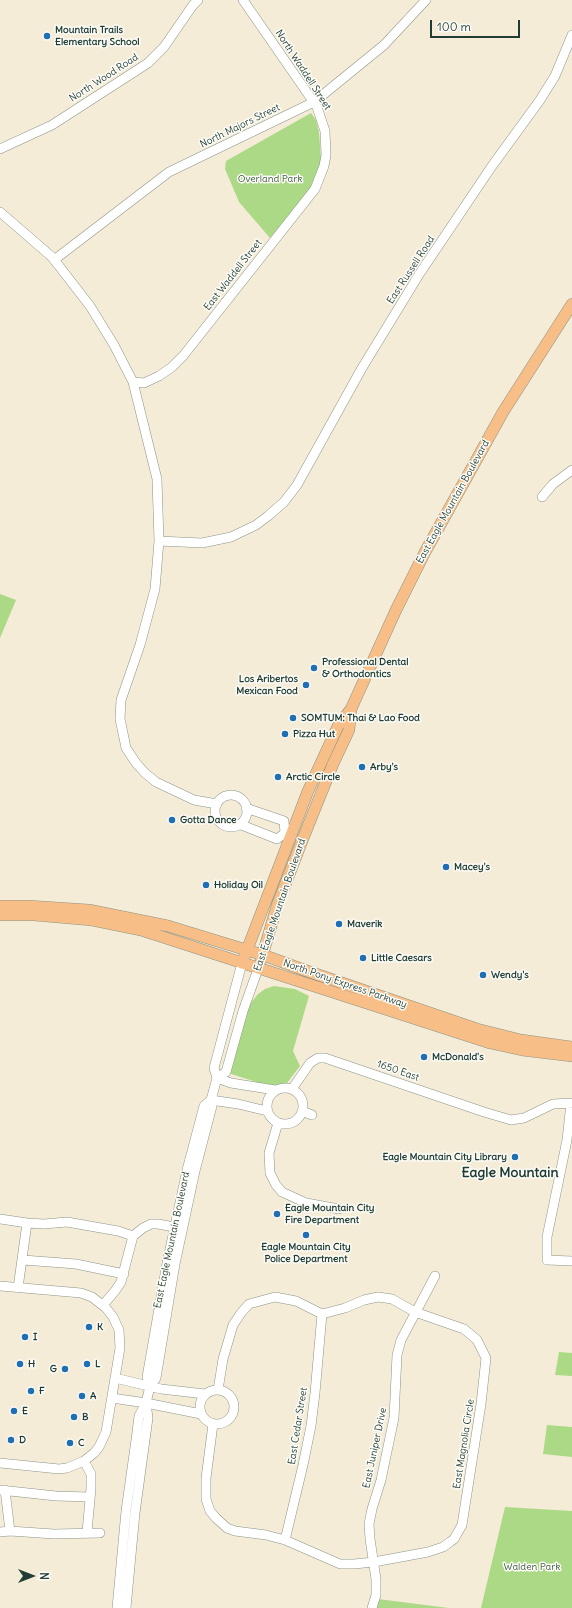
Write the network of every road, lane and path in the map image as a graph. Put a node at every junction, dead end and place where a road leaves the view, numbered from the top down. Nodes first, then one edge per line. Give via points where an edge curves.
1 (198, 0) edge
2 (243, 0) edge
3 (426, 0) edge
4 (572, 35) edge
5 (314, 102) junction
6 (0, 149) edge
7 (326, 155) joint
8 (0, 212) edge
9 (54, 260) junction
10 (572, 304) edge
11 (133, 382) junction
12 (572, 470) edge
13 (542, 497) dead end
14 (159, 541) junction
15 (351, 709) junction
16 (217, 804) junction
17 (246, 808) junction
18 (239, 824) junction
19 (288, 835) junction
20 (302, 842) junction
21 (0, 906) edge
22 (0, 915) edge
23 (246, 949) junction
24 (263, 954) junction
25 (242, 963) junction
26 (258, 969) junction
27 (572, 1048) edge
28 (572, 1056) edge
29 (217, 1078) junction
30 (292, 1089) junction
31 (275, 1090) junction
32 (211, 1100) junction
33 (572, 1103) edge
34 (302, 1111) junction
35 (267, 1112) junction
36 (312, 1115) dead end
37 (278, 1123) junction
38 (339, 1208) dead end
39 (0, 1219) edge
40 (27, 1223) junction
41 (174, 1227) junction
42 (133, 1236) junction
43 (23, 1260) junction
44 (572, 1260) edge
45 (124, 1274) junction
46 (435, 1276) dead end
47 (0, 1286) edge
48 (18, 1288) junction
49 (100, 1303) junction
50 (415, 1312) junction
51 (322, 1314) junction
52 (115, 1378) junction
53 (150, 1386) junction
54 (218, 1390) junction
55 (205, 1394) junction
56 (112, 1398) junction
57 (146, 1403) junction
58 (201, 1414) junction
59 (213, 1424) junction
60 (84, 1461) junction
61 (0, 1463) edge
62 (2, 1490) edge
63 (89, 1497) junction
64 (10, 1531) junction
65 (0, 1532) edge
66 (87, 1532) junction
67 (100, 1533) dead end
68 (285, 1540) junction
69 (374, 1562) junction
70 (117, 1608) edge
71 (126, 1608) edge
72 (372, 1608) edge

1 - 6 street, North Wood Road via 164,47 148,63 52,125
2 - 5 street, North Waddell Street
3 - 5 street, North Majors Street via 384,45
4 - 14 street, East Russell Road via 555,76 420,273 362,368 297,485 284,502 256,525 231,538 202,543
5 - 7 street, North Waddell Street via 325,130
5 - 9 street, North Majors Street via 169,172
7 - 11 street, East Waddell Street via 314,189 183,356 159,376 144,382
8 - 9 street
9 - 11 street via 90,306
10 - 15 main road, East Eagle Mountain Boulevard via 503,412 448,510 396,610
11 - 14 street via 157,480
12 - 13 street via 553,484
14 - 16 street via 155,589 140,645 121,700 121,725 126,748 145,773 156,782 194,800
15 - 19 main road, East Eagle Mountain Boulevard via 338,726
15 - 20 main road, East Eagle Mountain Boulevard via 350,730 328,776
16 - 17 street via 222,798 231,796 241,800
16 - 18 street via 216,815 219,822 230,827
17 - 18 street via 245,818
17 - 19 street via 284,821
18 - 19 street via 277,839
19 - 20 street
19 - 23 main road, East Eagle Mountain Boulevard
20 - 24 main road, East Eagle Mountain Boulevard via 277,906
21 - 23 main road, North Pony Express Parkway via 88,910 168,926
22 - 25 main road, North Pony Express Parkway via 92,920 163,936
23 - 24 main road, North Pony Express Parkway
23 - 25 main road, East Eagle Mountain Boulevard
24 - 26 main road, East Eagle Mountain Boulevard
24 - 27 main road, North Pony Express Parkway via 477,1029 521,1040
25 - 26 main road, North Pony Express Parkway
25 - 29 street, East Eagle Mountain Boulevard via 214,1068
26 - 28 main road, North Pony Express Parkway via 490,1043
26 - 29 street, East Eagle Mountain Boulevard via 226,1072
29 - 31 street
29 - 32 street, East Eagle Mountain Boulevard
30 - 31 street
30 - 33 street, 1650 East via 310,1063 318,1058 325,1058 511,1120 524,1118 553,1104
30 - 34 street via 301,1098
31 - 35 street via 267,1100
32 - 35 street
32 - 41 street, East Eagle Mountain Boulevard via 204,1106
32 - 53 street, East Eagle Mountain Boulevard via 212,1106 175,1264 156,1378
33 - 44 street via 567,1140 546,1237 547,1260
34 - 36 street
34 - 37 street via 295,1121
35 - 37 street
37 - 38 street via 270,1153 270,1172 276,1185 282,1192 306,1203
39 - 40 street
40 - 42 street via 67,1222
40 - 43 street
41 - 42 street via 151,1224
41 - 53 street, East Eagle Mountain Boulevard via 147,1377
42 - 45 street
43 - 45 street via 76,1264
43 - 48 street
45 - 49 street via 115,1291
46 - 50 street, East Juniper Drive
47 - 48 street
48 - 49 street via 81,1293
49 - 52 street via 113,1317 119,1330 120,1348
50 - 51 street via 392,1300 378,1297
50 - 69 street, East Juniper Drive via 401,1340 397,1355 394,1418 369,1524
50 - 69 street, East Magnolia Circle via 471,1334 486,1358 462,1525 454,1539 436,1550
51 - 54 street via 296,1301 275,1297 249,1304 233,1324
51 - 68 street, East Cedar Street via 311,1426
52 - 53 street
52 - 56 street
53 - 55 street
53 - 57 street, East Eagle Mountain Boulevard
54 - 55 street
54 - 59 street via 233,1400 234,1412 227,1421
55 - 58 street via 200,1402
56 - 57 street
56 - 60 street via 103,1440 94,1453
57 - 58 street
57 - 70 street, East Eagle Mountain Boulevard via 139,1416 126,1511
57 - 71 street, East Eagle Mountain Boulevard via 148,1418 134,1513
58 - 59 street
59 - 68 street via 206,1478 206,1499 213,1514 229,1529
60 - 61 street via 59,1469
60 - 63 street via 91,1474
62 - 63 street
62 - 64 street
63 - 66 street
64 - 65 street
64 - 66 street via 54,1534
66 - 67 street
68 - 69 street via 340,1564
69 - 72 street, East Juniper Drive via 376,1595

